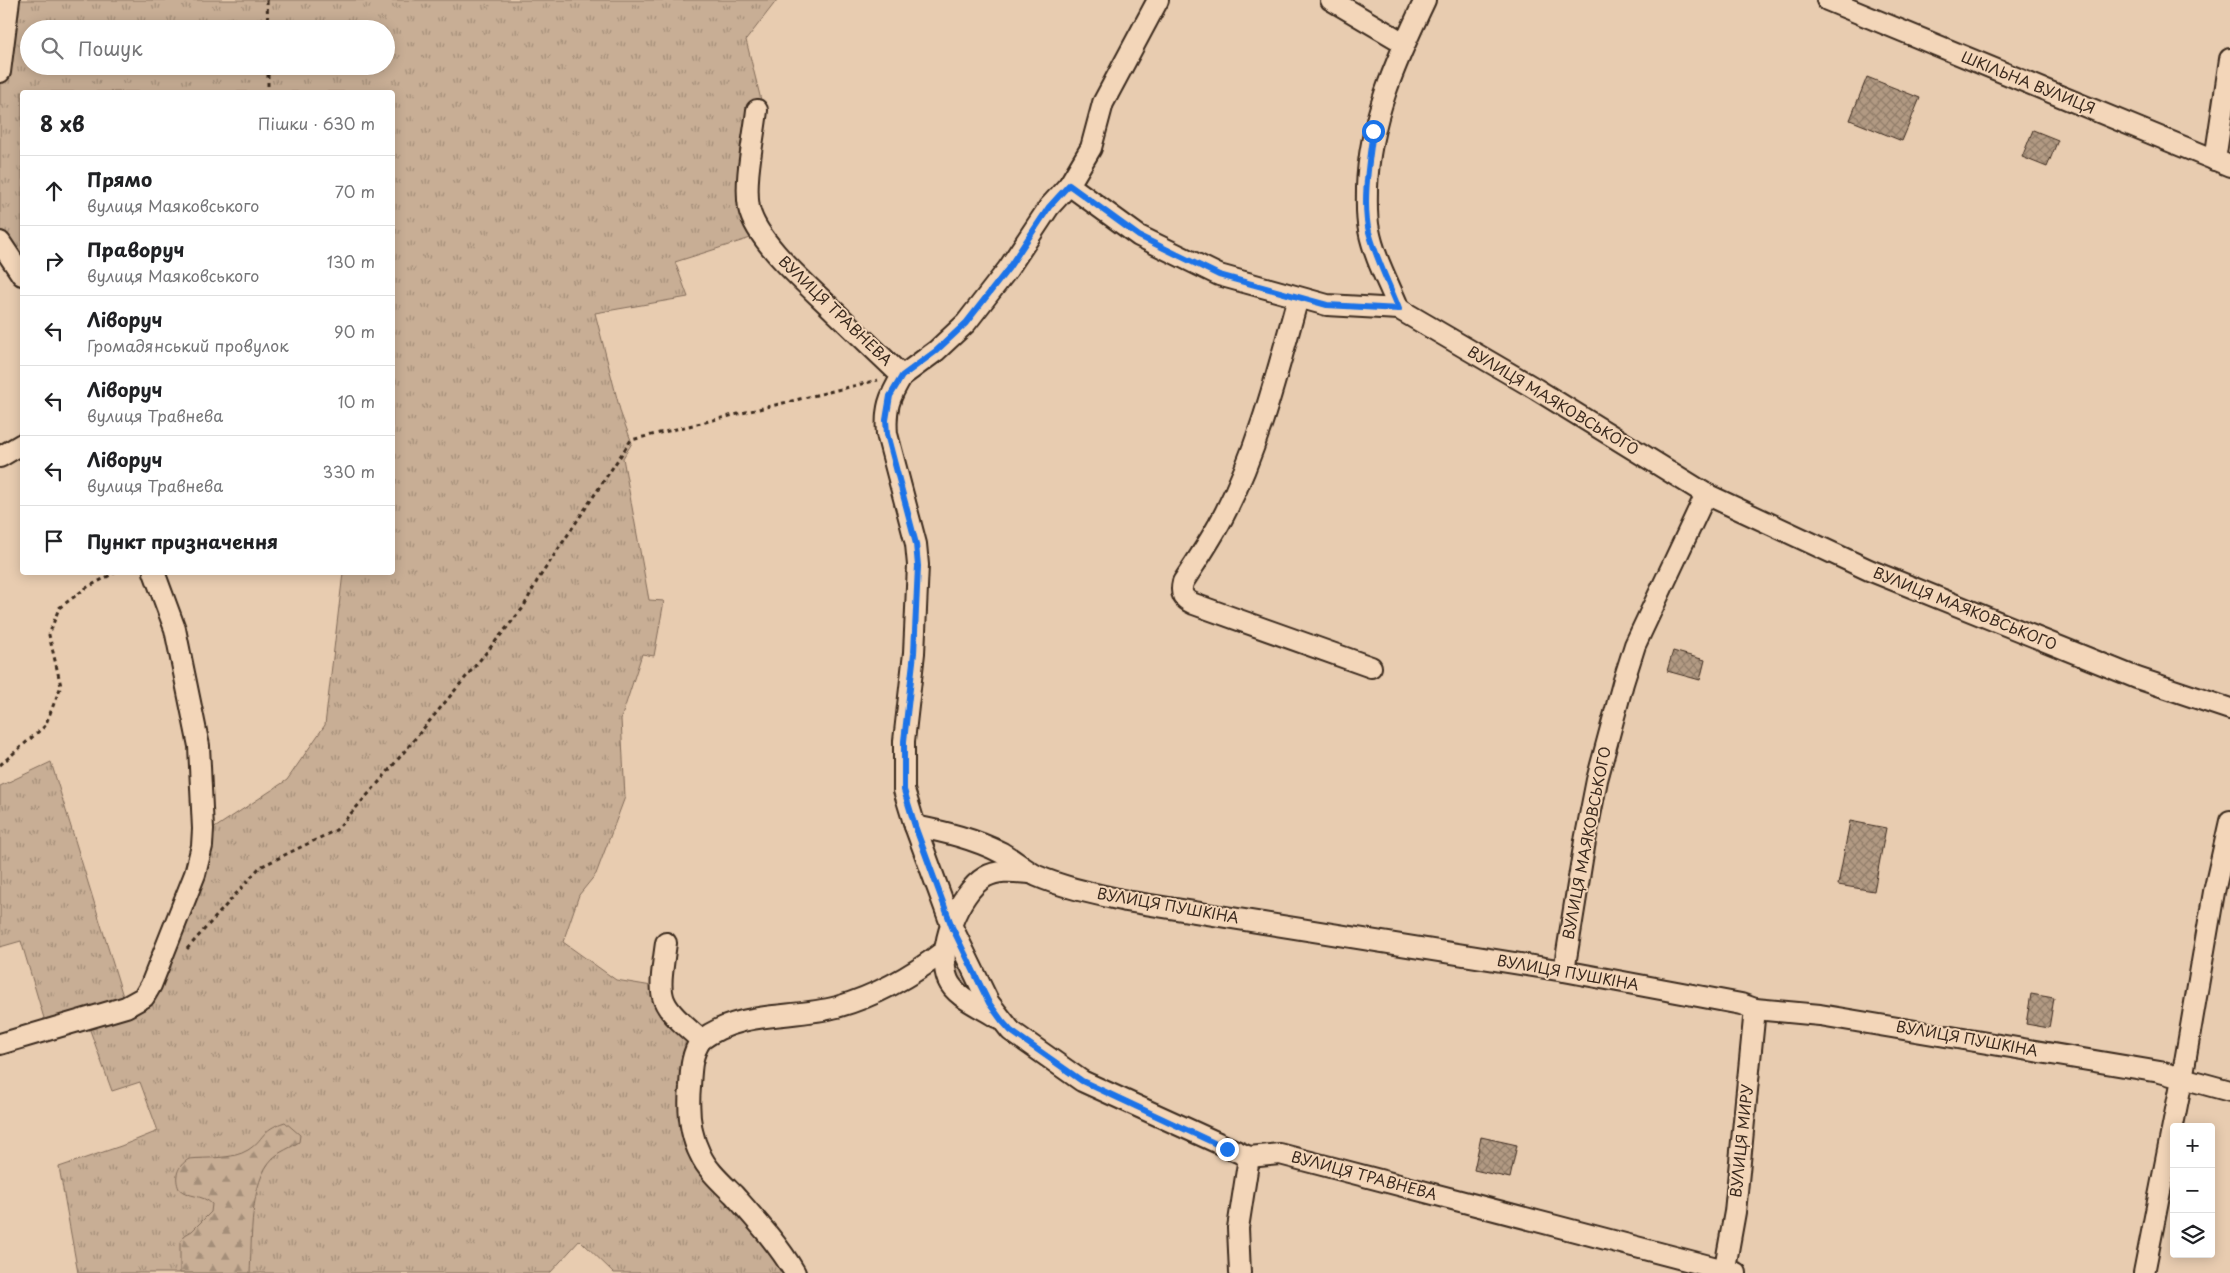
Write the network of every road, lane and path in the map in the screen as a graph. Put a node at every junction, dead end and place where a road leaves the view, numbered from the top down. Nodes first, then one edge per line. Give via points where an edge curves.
1 (9, 0) edge
2 (267, 0) edge
3 (1158, 0) edge
4 (1331, 0) edge
5 (1425, 0) edge
6 (1826, 0) edge
7 (268, 20) edge
8 (1404, 43) junction
9 (2230, 59) edge
10 (0, 72) edge
11 (268, 75) edge
12 (268, 90) edge
13 (757, 110) dead end
14 (2223, 163) edge
15 (1069, 185) junction
16 (0, 242) edge
17 (20, 272) edge
18 (1298, 298) junction
19 (1399, 309) junction
20 (902, 376) junction
21 (20, 445) edge
22 (0, 456) edge
23 (1706, 494) junction
24 (110, 575) edge
25 (155, 575) edge
26 (1371, 667) dead end
27 (2230, 709) edge
28 (0, 765) edge
29 (2230, 821) edge
30 (915, 826) junction
31 (1031, 872) junction
32 (952, 927) junction
33 (666, 943) dead end
34 (944, 951) junction
35 (182, 954) dead end
36 (1564, 971) junction
37 (1755, 1009) junction
38 (1002, 1021) junction
39 (701, 1040) junction
40 (0, 1044) edge
41 (2182, 1079) junction
42 (2230, 1091) edge
43 (1250, 1157) junction
44 (1728, 1272) edge
45 (795, 1273) edge
46 (1240, 1273) edge
47 (2144, 1273) edge

1 - 10 street
2 - 7 path
3 - 15 street via 1104,102 1091,148
4 - 8 street
5 - 8 street
6 - 14 street, ШКІЛЬНА ВУЛИЦЯ
8 - 19 street via 1373,131 1367,212 1372,239
9 - 14 street
11 - 12 path
13 - 20 street, ВУЛИЦЯ ТРАВНЕВА via 748,191 754,224 799,277
15 - 18 street, ВУЛИЦЯ МАЯКОВСЬКОГО via 1139,236 1177,256 1219,275
15 - 20 street via 1049,207 1008,269 966,323
16 - 17 street
18 - 19 street, ВУЛИЦЯ МАЯКОВСЬКОГО via 1327,305
18 - 26 street via 1278,369 1238,486 1183,582 1181,591 1185,599 1194,604
19 - 23 street, ВУЛИЦЯ МАЯКОВСЬКОГО
20 - 30 street, ВУЛИЦЯ ТРАВНЕВА via 890,396 886,420 895,470 916,544 918,566 914,653 904,741 904,790
20 - 35 path via 631,440 537,581 523,608 380,781 336,830 260,867
21 - 22 street
23 - 27 street, ВУЛИЦЯ МАЯКОВСЬКОГО via 1870,570 2137,678
23 - 36 street, ВУЛИЦЯ МАЯКОВСЬКОГО via 1635,646 1623,683 1597,780
24 - 28 path via 58,608 49,636 61,686 45,726
25 - 40 street via 175,629 199,746 202,846 195,874 144,997 126,1007
29 - 41 street via 2214,892
30 - 31 street, ВУЛИЦЯ ПУШКІНА via 980,843
30 - 32 street, ВУЛИЦЯ ТРАВНЕВА
31 - 32 street via 999,872 985,877 971,888 960,904
31 - 36 street, ВУЛИЦЯ ПУШКІНА via 1070,887 1126,901
32 - 34 street
32 - 38 street, ВУЛИЦЯ ТРАВНЕВА via 989,1003
33 - 39 street via 661,984 665,1005
34 - 38 street via 948,980 956,991
34 - 39 street via 921,970 859,999 836,1007 731,1023
36 - 37 street, ВУЛИЦЯ ПУШКІНА
37 - 41 street, ВУЛИЦЯ ПУШКІНА via 1896,1027 2160,1072
37 - 44 street, ВУЛИЦЯ МИРУ
38 - 43 street, ВУЛИЦЯ ТРАВНЕВА via 1011,1031 1082,1081
39 - 45 street via 692,1061 689,1106 700,1155 708,1168 767,1231
41 - 42 street, ВУЛИЦЯ ПУШКІНА
41 - 47 street
43 - 44 street, ВУЛИЦЯ ТРАВНЕВА via 1280,1154
43 - 46 street via 1238,1228

